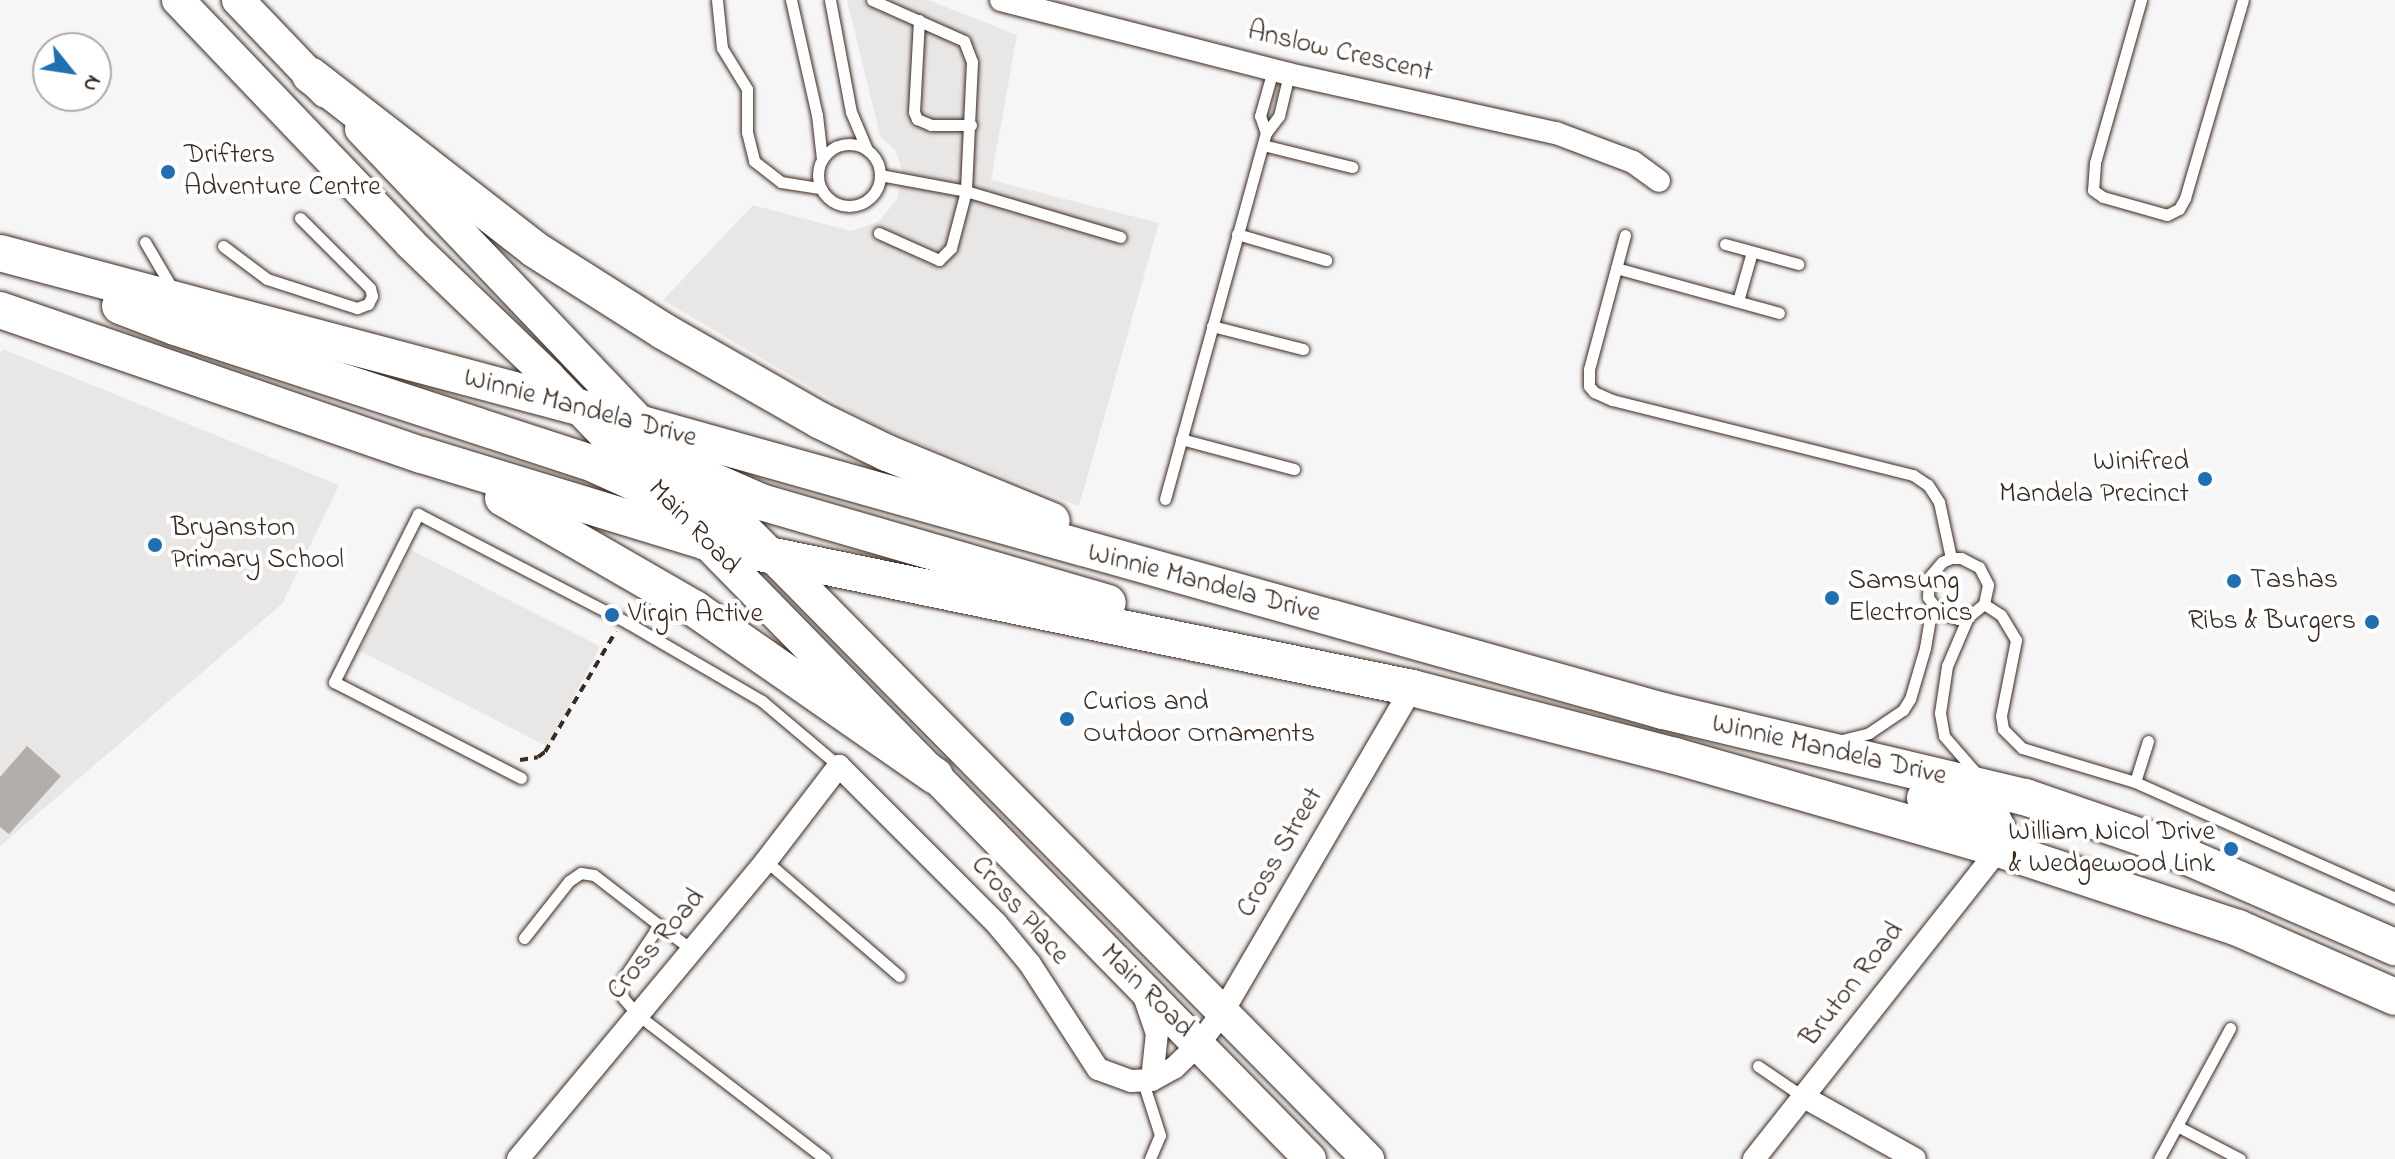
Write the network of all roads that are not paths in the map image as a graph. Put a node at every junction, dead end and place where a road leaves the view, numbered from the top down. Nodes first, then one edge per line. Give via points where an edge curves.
1 (163, 0) edge
2 (238, 0) edge
3 (717, 0) edge
4 (791, 0) edge
5 (830, 0) edge
6 (872, 0) edge
7 (1001, 0) edge
8 (2141, 0) edge
9 (2243, 0) edge
10 (188, 11) edge
11 (919, 20) junction
12 (1281, 72) junction
13 (310, 75) junction
14 (971, 125) junction
15 (1264, 139) junction
16 (866, 148) junction
17 (822, 159) junction
18 (1352, 167) dead end
19 (880, 175) junction
20 (1659, 181) dead end
21 (820, 188) junction
22 (966, 191) junction
23 (300, 218) dead end
24 (879, 233) dead end
25 (1237, 234) junction
26 (1625, 235) dead end
27 (1120, 237) dead end
28 (145, 242) dead end
29 (1725, 244) dead end
30 (223, 246) dead end
31 (1752, 252) junction
32 (0, 253) edge
33 (0, 259) edge
34 (1326, 260) dead end
35 (1798, 264) dead end
36 (1616, 268) junction
37 (1738, 301) junction
38 (180, 302) junction
39 (0, 310) edge
40 (1779, 313) dead end
41 (1212, 326) junction
42 (1303, 349) dead end
43 (579, 409) junction
44 (642, 424) junction
45 (1181, 439) junction
46 (422, 455) junction
47 (1294, 469) dead end
48 (675, 483) junction
49 (1165, 499) dead end
50 (706, 542) junction
51 (770, 556) junction
52 (1951, 558) junction
53 (1173, 576) junction
54 (1984, 604) junction
55 (1932, 606) junction
56 (1968, 617) junction
57 (1264, 656) junction
58 (1412, 688) junction
59 (1663, 711) junction
60 (2148, 741) dead end
61 (1811, 748) junction
62 (839, 766) junction
63 (935, 776) junction
64 (521, 778) dead end
65 (2135, 782) junction
66 (2003, 792) junction
67 (1999, 849) junction
68 (766, 861) junction
69 (2395, 898) edge
70 (659, 925) junction
71 (524, 938) dead end
72 (2395, 947) edge
73 (692, 950) junction
74 (899, 976) dead end
75 (1142, 990) junction
76 (2395, 997) edge
77 (1222, 1013) junction
78 (638, 1015) junction
79 (2230, 1028) dead end
80 (1198, 1045) junction
81 (1758, 1066) dead end
82 (1147, 1081) junction
83 (1802, 1096) junction
84 (2177, 1126) junction
85 (518, 1159) edge
86 (825, 1159) edge
87 (1150, 1159) edge
88 (1310, 1159) edge
89 (1368, 1159) edge
90 (1754, 1159) edge
91 (1915, 1159) edge
92 (2159, 1159) edge
93 (2240, 1159) edge

1 - 10 lane
2 - 13 main road, Main Road
3 - 21 lane via 722,48 747,89 747,132 754,161 781,182
4 - 17 lane
5 - 16 lane via 851,112
6 - 11 lane
7 - 12 street, Anslow Crescent
8 - 9 lane via 2095,163 2093,190 2167,215 2185,198
10 - 43 main road via 411,244
11 - 14 lane via 954,35 969,50
11 - 14 lane via 917,119 931,125
12 - 15 lane via 1279,116
12 - 15 lane via 1260,116
12 - 20 street, Anslow Crescent via 1556,133 1633,162
13 - 44 main road, Main Road
13 - 53 main road via 534,249 663,331 887,453
14 - 22 lane
15 - 18 lane
15 - 25 lane
16 - 17 lane via 837,146
16 - 19 lane
17 - 21 lane
19 - 21 lane via 872,195 854,205 834,202
19 - 22 lane
22 - 24 lane via 951,248 939,260
22 - 27 lane
23 - 30 lane via 370,288 368,304 357,308 267,279
25 - 34 lane
25 - 41 lane
26 - 36 lane
28 - 38 lane
29 - 31 lane
31 - 35 lane
31 - 37 lane
32 - 38 main road, Winnie Mandela Drive
33 - 48 main road via 175,327 596,465
36 - 37 lane
36 - 52 lane via 1589,369 1594,392 1913,475 1939,502
37 - 40 lane
38 - 43 main road, Winnie Mandela Drive
39 - 46 main road, Winnie Mandela Drive
41 - 42 lane
41 - 45 lane
43 - 44 main road, Winnie Mandela Drive
43 - 48 main road
44 - 48 main road, Main Road
44 - 53 main road, Winnie Mandela Drive
45 - 47 lane
45 - 49 lane
46 - 50 main road, Winnie Mandela Drive
46 - 63 main road via 576,537 695,609
48 - 50 main road, Main Road
48 - 51 main road
48 - 57 main road via 761,502 1186,624
50 - 51 main road, Winnie Mandela Drive
50 - 63 main road, Main Road
51 - 57 main road, Winnie Mandela Drive
51 - 77 main road, Main Road
52 - 54 lane via 1971,561 1985,575
52 - 55 lane via 1929,577
53 - 59 main road, Winnie Mandela Drive
54 - 56 lane
54 - 65 lane via 2001,615 2016,640 2001,716 2008,737 2022,748
55 - 56 lane via 1948,618
55 - 61 lane via 1925,648 1903,710 1869,733
56 - 66 lane via 1947,666 1940,713 1944,736 1968,768
57 - 58 main road, Winnie Mandela Drive
58 - 67 main road, Winnie Mandela Drive
58 - 77 street, Cross Street
59 - 61 main road, Winnie Mandela Drive
59 - 67 main road via 1683,731 1984,814 1996,824
60 - 65 lane
61 - 66 main road, Winnie Mandela Drive
62 - 64 lane via 762,701 628,623 418,514 334,682
62 - 68 street, Cross Road
62 - 82 street, Cross Place via 996,923 1045,985 1098,1069
63 - 75 main road, Main Road
65 - 69 lane
66 - 72 main road, Winnie Mandela Drive via 2144,838
67 - 76 main road, Winnie Mandela Drive via 2238,928
67 - 83 street, Bruton Road
68 - 73 street, Cross Road
68 - 74 lane
70 - 71 lane via 594,875 581,873
70 - 73 lane
70 - 78 lane via 620,991
73 - 78 street, Cross Road
75 - 80 main road, Main Road
75 - 82 street via 1157,1033
77 - 80 street, Cross Street
77 - 89 main road, Main Road
78 - 85 street, Cross Road
78 - 86 lane
79 - 84 lane
80 - 82 street via 1174,1068
80 - 88 main road, Main Road
81 - 83 lane
82 - 87 lane via 1160,1135
83 - 90 street, Bruton Road
83 - 91 street
84 - 92 lane
84 - 93 lane

